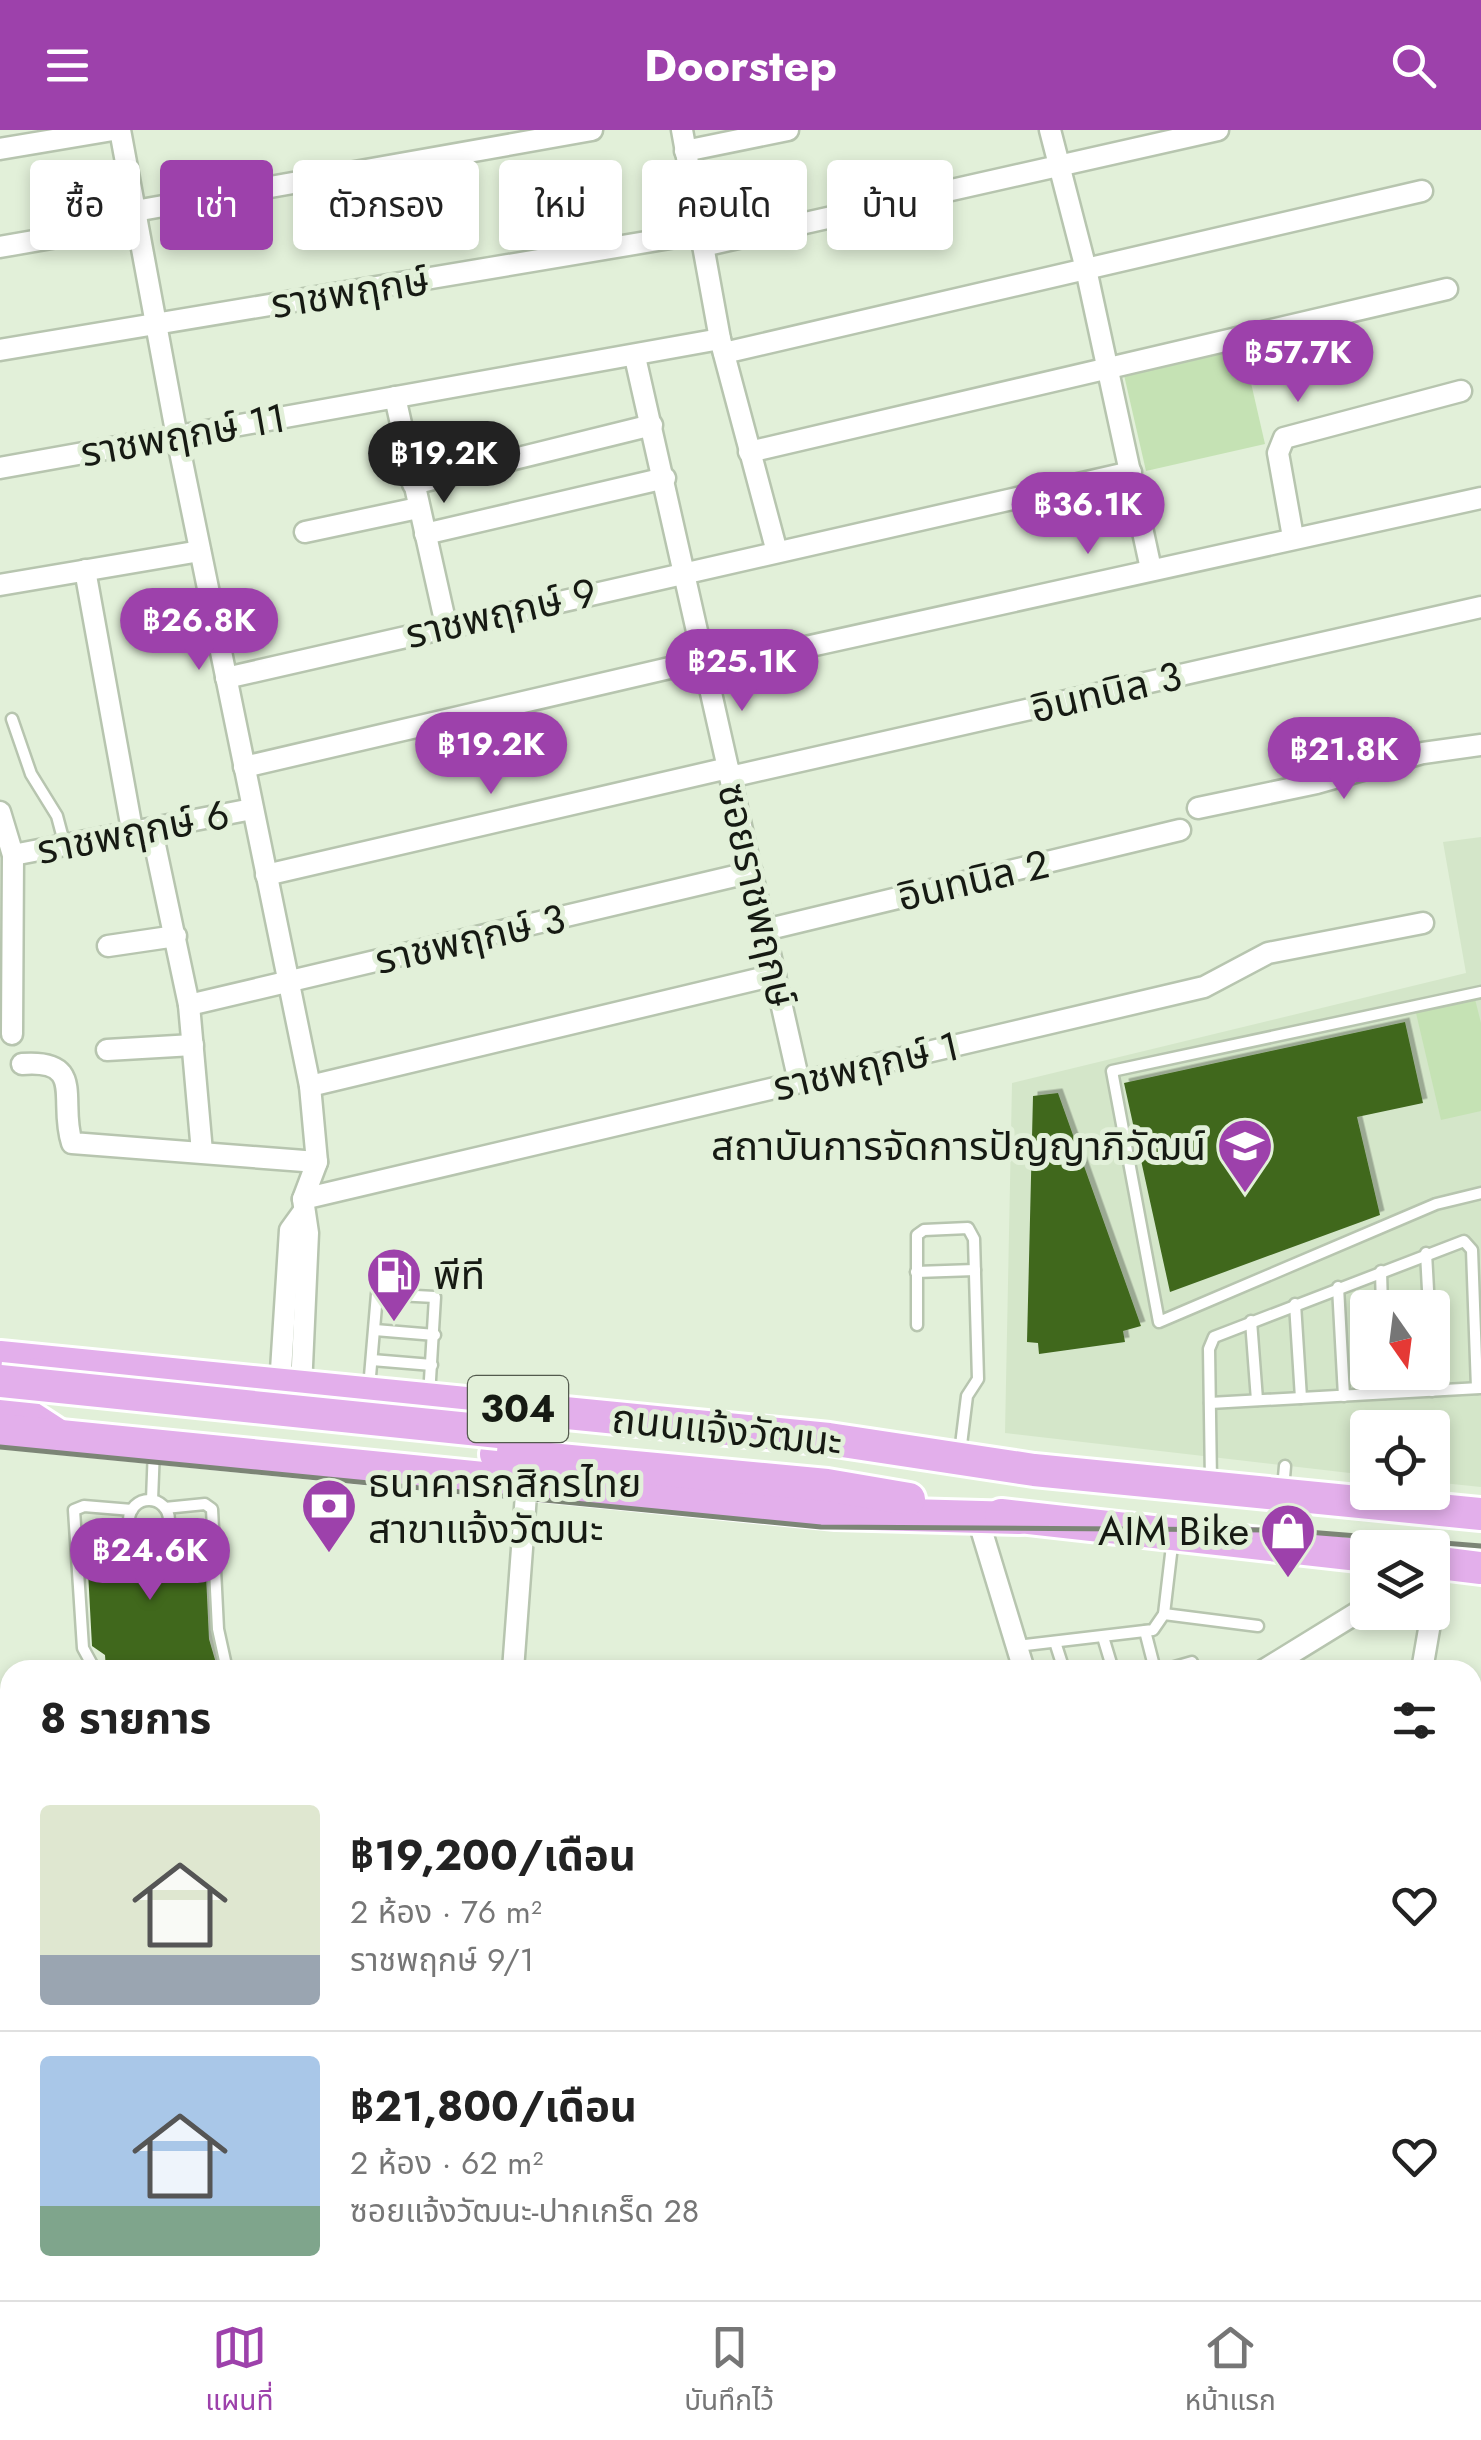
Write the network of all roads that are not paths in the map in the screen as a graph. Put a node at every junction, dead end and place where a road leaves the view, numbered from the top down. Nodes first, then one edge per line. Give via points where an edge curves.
1 (112, 130) edge
2 (120, 130) edge
3 (592, 130) edge
4 (788, 130) edge
5 (1050, 130) edge
6 (1218, 130) edge
7 (683, 140) edge
8 (0, 150) edge
9 (126, 160) edge
10 (1059, 168) junction
11 (1422, 191) dead end
12 (140, 216) edge
13 (807, 219) edge
14 (140, 238) edge
15 (30, 240) edge
16 (0, 247) edge
17 (642, 249) edge
18 (704, 250) edge
19 (1086, 269) junction
20 (1448, 289) dead end
21 (156, 324) junction
22 (722, 346) junction
23 (0, 350) edge
24 (636, 356) junction
25 (1108, 371) junction
26 (1460, 391) dead end
27 (395, 397) junction
28 (652, 426) junction
29 (177, 436) junction
30 (749, 452) junction
31 (0, 468) edge
32 (1131, 472) junction
33 (665, 478) junction
34 (413, 484) junction
35 (1481, 498) edge
36 (418, 508) junction
37 (305, 532) dead end
38 (425, 534) junction
39 (1293, 536) junction
40 (200, 551) junction
41 (777, 552) junction
42 (1150, 569) junction
43 (85, 570) junction
44 (684, 570) junction
45 (0, 584) edge
46 (1481, 608) edge
47 (446, 626) junction
48 (705, 665) junction
49 (226, 678) junction
50 (12, 719) dead end
51 (1481, 745) edge
52 (244, 767) junction
53 (729, 772) junction
54 (1198, 808) dead end
55 (252, 809) junction
56 (0, 812) edge
57 (1180, 830) dead end
58 (143, 833) junction
59 (65, 846) junction
60 (13, 855) junction
61 (752, 872) junction
62 (266, 875) junction
63 (1424, 924) dead end
64 (765, 930) junction
65 (176, 936) junction
66 (108, 946) dead end
67 (775, 975) junction
68 (288, 982) junction
69 (1481, 992) edge
70 (189, 1005) junction
71 (12, 1034) dead end
72 (193, 1046) junction
73 (107, 1050) dead end
74 (22, 1064) dead end
75 (799, 1082) junction
76 (310, 1086) junction
77 (202, 1152) junction
78 (317, 1162) junction
79 (1481, 1193) edge
80 (303, 1206) junction
81 (1426, 1253) junction
82 (975, 1270) junction
83 (1381, 1271) junction
84 (916, 1272) junction
85 (1338, 1288) junction
86 (1382, 1290) edge
87 (1427, 1290) edge
88 (1295, 1304) junction
89 (1251, 1320) junction
90 (918, 1325) dead end
91 (375, 1330) junction
92 (435, 1335) junction
93 (0, 1357) edge
94 (372, 1360) junction
95 (72, 1364) junction
96 (432, 1364) junction
97 (0, 1381) edge
98 (291, 1387) junction
99 (1479, 1388) edge
100 (1386, 1390) edge
101 (1432, 1391) joint
102 (1386, 1393) junction
103 (368, 1394) junction
104 (1344, 1396) junction
105 (1301, 1398) junction
106 (429, 1400) junction
107 (1257, 1400) junction
108 (0, 1403) edge
109 (1210, 1403) junction
110 (0, 1430) edge
111 (64, 1439) junction
112 (498, 1443) junction
113 (154, 1447) junction
114 (960, 1459) junction
115 (1034, 1470) junction
116 (527, 1481) junction
117 (1211, 1488) junction
118 (152, 1500) junction
119 (165, 1508) junction
120 (132, 1510) junction
121 (1481, 1514) edge
122 (1020, 1518) junction
123 (978, 1519) junction
124 (1173, 1536) junction
125 (1350, 1554) edge
126 (1450, 1565) edge
127 (1481, 1568) edge
128 (1164, 1614) junction
129 (1350, 1617) edge
130 (1258, 1626) dead end
131 (1429, 1630) edge
132 (1144, 1632) junction
133 (1103, 1637) junction
134 (1055, 1642) junction
135 (1017, 1646) junction
136 (90, 1660) edge
137 (225, 1660) edge
138 (514, 1660) edge
139 (1021, 1660) edge
140 (1061, 1660) edge
141 (1109, 1660) edge
142 (1152, 1660) edge
143 (1280, 1660) edge
144 (1424, 1660) edge

1 - 8 street
2 - 9 street
3 - 12 street
4 - 7 street
5 - 10 street
6 - 10 street, ราชพฤกษ์
10 - 13 street, ราชพฤกษ์
10 - 19 street
11 - 19 street, ราชพฤกษ์ 11
14 - 21 street
15 - 16 street
17 - 21 street, ราชพฤกษ์
18 - 22 street
19 - 22 street, ราชพฤกษ์ 11
19 - 25 street
20 - 25 street
21 - 23 street, ราชพฤกษ์
21 - 29 street
22 - 24 street, ราชพฤกษ์ 11
22 - 30 street
24 - 27 street, ราชพฤกษ์ 11
24 - 28 street, ซอยราชพฤกษ์
25 - 30 street
25 - 32 street
26 - 39 street via 1284,438 1278,453
27 - 29 street, ราชพฤกษ์ 11
27 - 34 street
28 - 33 street, ซอยราชพฤกษ์
28 - 34 street
29 - 31 street, ราชพฤกษ์ 11
29 - 40 street
30 - 41 street
32 - 41 street, ราชพฤกษ์ 9
32 - 42 street
33 - 38 street
33 - 44 street, ซอยราชพฤกษ์
34 - 36 street
35 - 39 street
36 - 37 street
36 - 38 street
38 - 47 street
39 - 42 street
40 - 43 street
40 - 49 street
41 - 44 street, ราชพฤกษ์ 9
42 - 48 street
43 - 45 street
43 - 58 street
44 - 47 street, ราชพฤกษ์ 9
44 - 48 street, ซอยราชพฤกษ์
46 - 53 street, อินทนิล 3
47 - 49 street, ราชพฤกษ์ 9
48 - 52 street
48 - 53 street, ซอยราชพฤกษ์
49 - 52 street
50 - 59 lane
51 - 54 street
52 - 55 street
53 - 61 street, ซอยราชพฤกษ์
53 - 62 street, อินทนิล 3
55 - 58 street, ราชพฤกษ์ 6
55 - 62 street
56 - 60 street
57 - 64 street, อินทนิล 2
58 - 59 street, ราชพฤกษ์ 6
58 - 65 street
59 - 60 street, ราชพฤกษ์ 6
60 - 71 street
61 - 64 street, ซอยราชพฤกษ์
61 - 68 street, ราชพฤกษ์ 3
62 - 68 street
63 - 75 street, ราชพฤกษ์ 1 via 1268,953 1204,987
64 - 67 street, ซอยราชพฤกษ์
65 - 66 street
65 - 70 street
67 - 75 street, ซอยราชพฤกษ์
67 - 76 street
68 - 70 street, ราชพฤกษ์ 3
68 - 76 street
69 - 79 lane via 1112,1071 1160,1322 1436,1204
70 - 72 street
72 - 73 street
72 - 77 street
74 - 77 street via 46,1062 65,1077 72,1143
75 - 80 street, ราชพฤกษ์ 1
76 - 78 street
77 - 78 street
78 - 80 street
80 - 98 street via 290,1230
81 - 83 lane
81 - 87 lane
81 - 99 lane via 1470,1244
82 - 84 lane
82 - 84 lane via 968,1228 918,1235
82 - 114 lane via 978,1379 966,1401
83 - 85 lane
83 - 86 lane
84 - 90 lane
85 - 88 lane
85 - 104 lane
88 - 89 lane
88 - 105 lane
89 - 107 lane
89 - 109 lane via 1214,1337
91 - 92 lane
91 - 92 lane via 377,1294 435,1297
91 - 94 lane
92 - 96 lane
93 - 95 main road, ถนนแจ้งวัฒนะ / 304
94 - 96 lane
94 - 103 lane
95 - 98 main road, ถนนแจ้งวัฒนะ / 304
95 - 111 main road via 14,1381 12,1391 12,1406
96 - 106 lane
97 - 112 main road, ถนนแจ้งวัฒนะ, bridge
98 - 103 main road, ถนนแจ้งวัฒนะ / 304
99 - 101 lane
100 - 102 lane
101 - 102 lane
102 - 104 lane
103 - 106 main road, ถนนแจ้งวัฒนะ / 304
104 - 105 lane
105 - 107 lane
106 - 114 main road, ถนนแจ้งวัฒนะ / 304 via 828,1439
107 - 109 lane
108 - 112 main road, ถนนแจ้งวัฒนะ
109 - 117 lane
110 - 111 main road, ถนนแจ้งวัฒนะ / 304
111 - 113 main road, ถนนแจ้งวัฒนะ / 304
112 - 115 main road, ถนนแจ้งวัฒนะ
112 - 122 main road, ถนนแจ้งวัฒนะ via 827,1485
113 - 116 main road, ถนนแจ้งวัฒนะ / 304
113 - 118 lane
114 - 115 main road, ถนนแจ้งวัฒนะ / 304
115 - 117 main road, ถนนแจ้งวัฒนะ / 304
116 - 123 main road, ถนนแจ้งวัฒนะ / 304 via 836,1513
116 - 138 street
117 - 121 main road, ถนนแจ้งวัฒนะ / 304 via 1284,1480
118 - 119 lane
118 - 120 lane
119 - 120 lane via 166,1530 147,1540 134,1532
119 - 137 lane via 212,1509
120 - 136 lane via 74,1510 83,1648
122 - 123 main road, ถนนแจ้งวัฒนะ / 304
122 - 124 main road, ถนนแจ้งวัฒนะ / 304
123 - 135 street
124 - 125 main road, ถนนแจ้งวัฒนะ / 304
124 - 128 lane
126 - 127 main road
128 - 130 lane
128 - 132 lane
129 - 143 street
131 - 144 street
132 - 133 lane
132 - 142 lane
133 - 134 lane
133 - 141 lane
134 - 135 lane
134 - 140 lane
135 - 139 street

